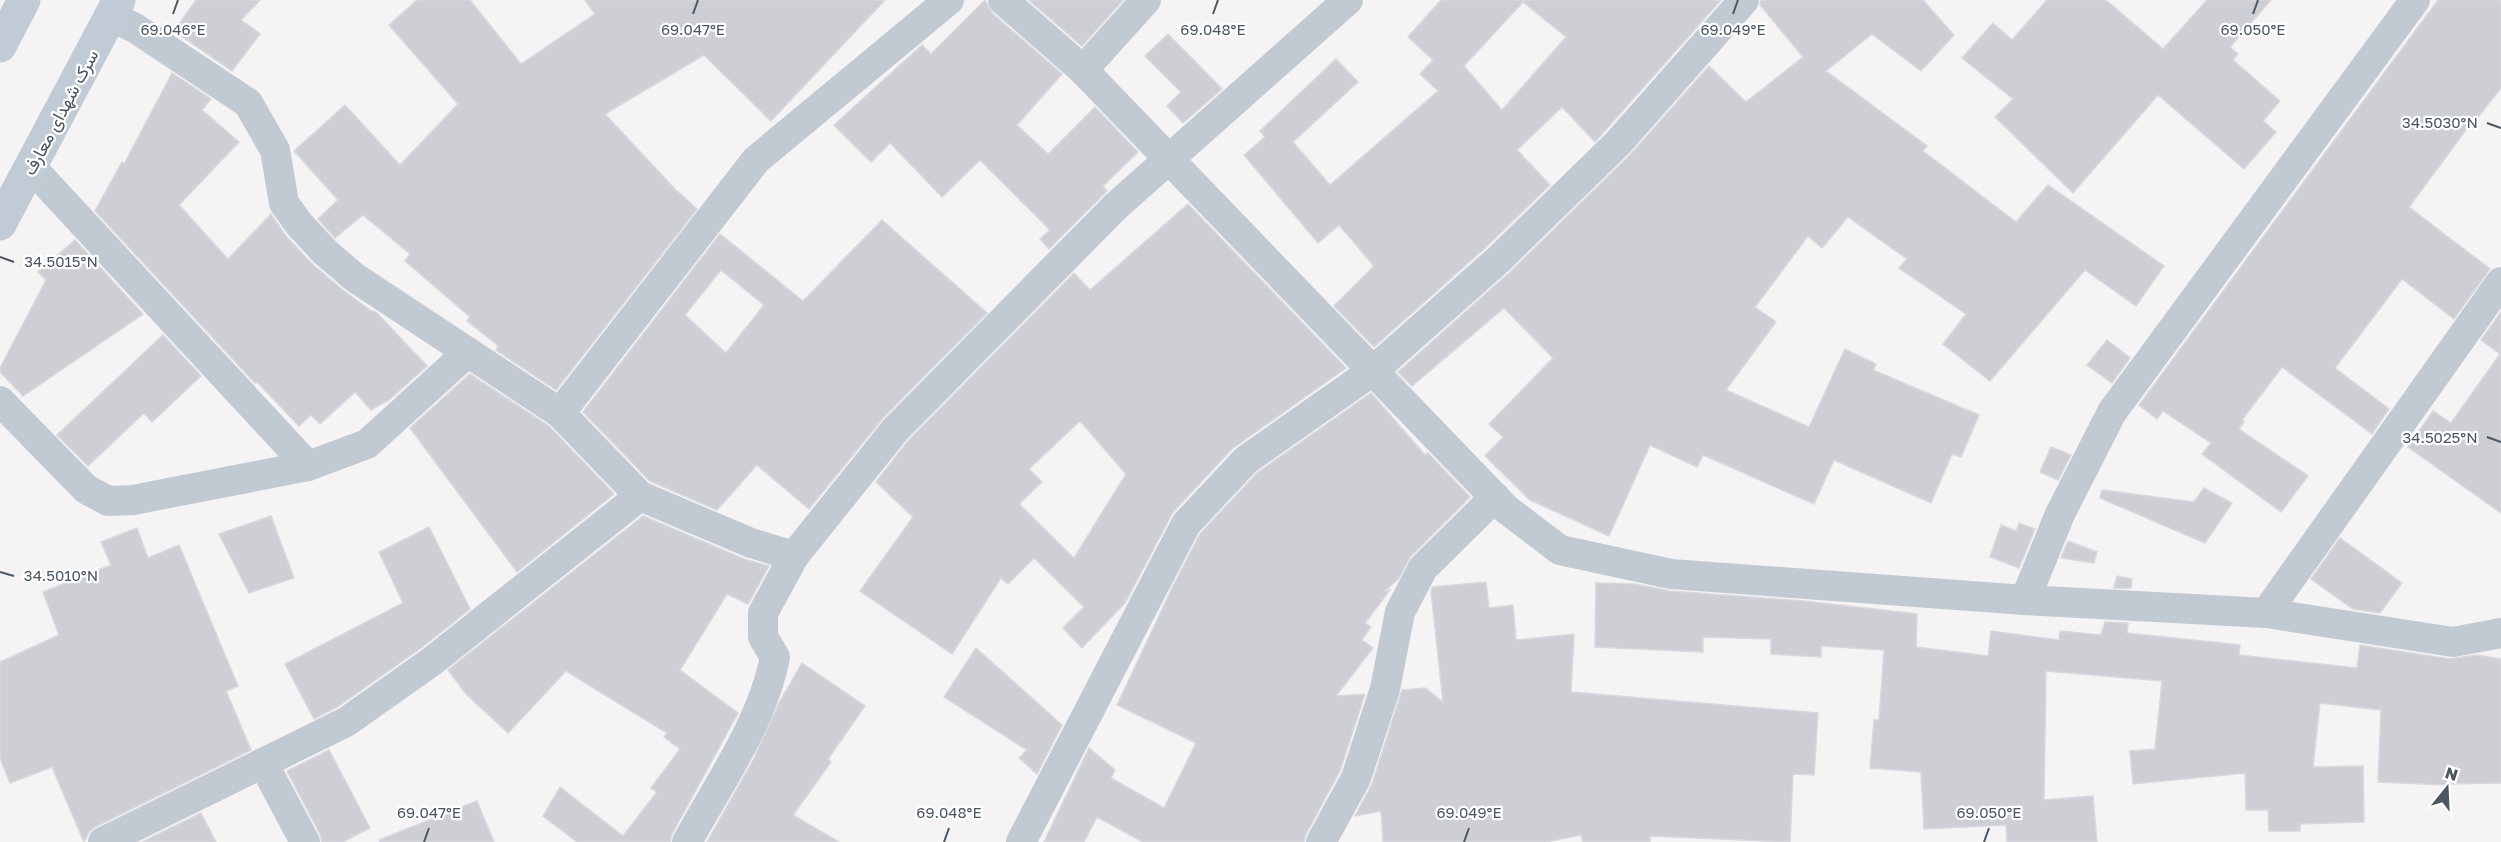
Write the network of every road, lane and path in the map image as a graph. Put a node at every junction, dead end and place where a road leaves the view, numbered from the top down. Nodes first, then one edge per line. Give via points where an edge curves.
1 (24, 0) edge
2 (949, 0) edge
3 (1003, 0) edge
4 (1146, 0) edge
5 (1348, 0) edge
6 (1744, 0) edge
7 (2415, 0) edge
8 (115, 8) edge
9 (0, 46) edge
10 (1083, 70) junction
11 (1167, 160) junction
12 (31, 167) junction
13 (0, 224) edge
14 (2501, 282) edge
15 (467, 353) junction
16 (1374, 370) junction
17 (0, 401) edge
18 (560, 413) junction
19 (308, 466) junction
20 (640, 496) junction
21 (1495, 497) junction
22 (794, 556) junction
23 (2025, 600) junction
24 (2266, 613) junction
25 (2501, 633) edge
26 (263, 763) junction
27 (103, 842) edge
28 (305, 842) edge
29 (687, 842) edge
30 (1021, 842) edge
31 (1321, 842) edge

1 - 9 main road
2 - 18 street via 756,160
3 - 10 street
4 - 10 street
5 - 11 street
6 - 16 street via 1618,143 1498,260
7 - 23 street via 2112,412 2060,514
8 - 12 main road, سرک شهدای معارف
8 - 15 street via 135,28 248,103 274,150 284,202 325,252 354,277
10 - 11 street
11 - 16 street
11 - 22 street via 1114,207 895,430
12 - 13 main road, سرک شهدای معارف
12 - 19 street
14 - 24 street
15 - 18 street
15 - 19 street via 367,444
16 - 21 street
16 - 30 street via 1246,459 1186,524
17 - 19 street via 86,489 108,501 133,500
18 - 20 street
20 - 22 street via 751,543
20 - 26 street via 422,669 346,722
21 - 23 street via 1560,550 1671,574
21 - 31 street via 1423,568 1400,612 1385,689 1356,778
22 - 29 street via 763,613 763,637 776,657 770,682
23 - 24 street
24 - 25 street via 2453,642
26 - 27 street
26 - 28 street

